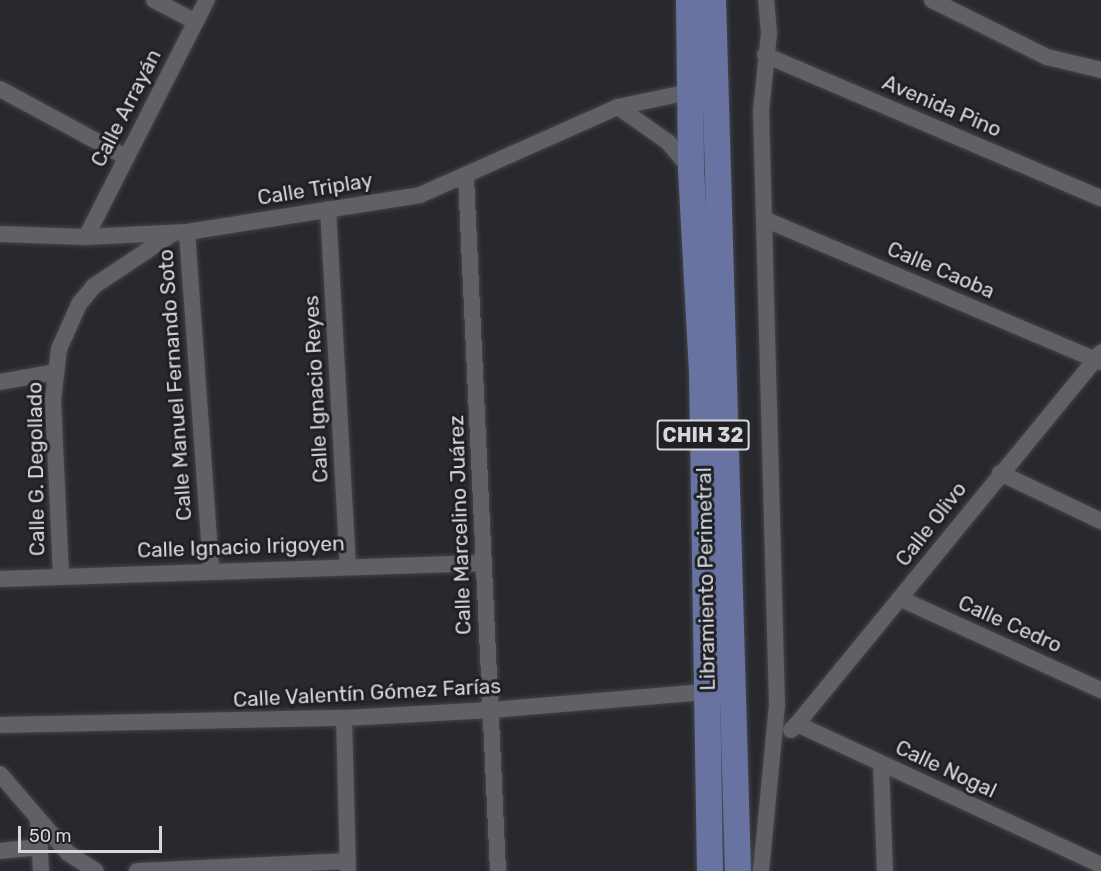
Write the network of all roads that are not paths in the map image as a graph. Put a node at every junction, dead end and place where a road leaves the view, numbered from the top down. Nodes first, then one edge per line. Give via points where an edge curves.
1 (154, 0) edge
2 (207, 0) edge
3 (689, 0) edge
4 (713, 0) edge
5 (766, 0) edge
6 (932, 0) edge
7 (196, 22) junction
8 (765, 55) junction
9 (1101, 70) edge
10 (0, 89) edge
11 (703, 89) junction
12 (618, 107) junction
13 (126, 157) junction
14 (691, 169) junction
15 (466, 177) junction
16 (1101, 198) edge
17 (328, 209) junction
18 (764, 219) junction
19 (180, 233) junction
20 (0, 234) edge
21 (86, 237) junction
22 (1099, 358) edge
23 (56, 372) junction
24 (0, 382) edge
25 (1000, 473) junction
26 (1101, 521) edge
27 (484, 563) junction
28 (348, 566) junction
29 (211, 570) junction
30 (61, 576) junction
31 (0, 579) edge
32 (901, 599) junction
33 (735, 689) junction
34 (1101, 690) edge
35 (708, 691) junction
36 (491, 710) junction
37 (344, 718) junction
38 (0, 724) edge
39 (797, 724) junction
40 (777, 742) junction
41 (881, 764) junction
42 (0, 774) edge
43 (38, 820) junction
44 (40, 847) junction
45 (0, 851) edge
46 (68, 853) junction
47 (1101, 865) edge
48 (348, 866) edge
49 (42, 871) edge
50 (72, 871) edge
51 (96, 871) edge
52 (137, 871) edge
53 (498, 871) edge
54 (710, 871) edge
55 (738, 871) edge
56 (761, 871) edge
57 (885, 871) edge

1 - 7 street
2 - 7 street, Calle Arrayán
3 - 11 main road, Libramiento Perimetral / CHIH 32
4 - 11 main road, Libramiento Perimetral / CHIH 32
5 - 8 street via 769,33
6 - 9 street via 1047,57
7 - 13 street, Calle Arrayán
8 - 16 street, Avenida Pino
8 - 18 street via 761,111
10 - 13 street
11 - 12 street, Calle Triplay
11 - 14 main road, Libramiento Perimetral / CHIH 32
11 - 33 main road, Libramiento Perimetral / CHIH 32
12 - 14 street via 668,142
12 - 15 street, Calle Triplay via 540,139
13 - 21 street, Calle Arrayán
14 - 35 main road, Libramiento Perimetral / CHIH 32 via 702,369
15 - 17 street, Calle Triplay via 420,195
15 - 27 street, Calle Marcelino Juárez
17 - 19 street, Calle Triplay
17 - 28 street, Calle Ignacio Reyes
18 - 22 street, Calle Caoba
18 - 40 street
19 - 21 street, Calle Triplay
19 - 23 street, Calle G. Degollado via 113,271 79,304 59,349
19 - 29 street, Calle Manuel Fernando Soto
20 - 21 street, Calle Triplay
22 - 25 street, Calle Olivo
23 - 24 street
23 - 30 street, Calle G. Degollado via 53,400
25 - 26 street
25 - 32 street, Calle Olivo
27 - 28 street, Calle Ignacio Irigoyen
27 - 36 street, Calle Marcelino Juárez
28 - 29 street, Calle Ignacio Irigoyen
29 - 30 street, Calle Ignacio Irigoyen
30 - 31 street, Calle Ignacio Irigoyen
32 - 34 street, Calle Cedro
32 - 39 street, Calle Olivo
33 - 35 street, Calle Valentín Gómez Farías
33 - 55 main road, Libramiento Perimetral / CHIH 32
35 - 36 street, Calle Valentín Gómez Farías
35 - 54 main road, Libramiento Perimetral / CHIH 32
36 - 37 street, Calle Valentín Gómez Farías
36 - 53 street, Calle Marcelino Juárez
37 - 38 street, Calle Valentín Gómez Farías
37 - 48 street
39 - 40 street
39 - 41 street, Calle Nogal
40 - 56 street
41 - 47 street, Calle Nogal
41 - 57 street
42 - 43 street
43 - 44 street
43 - 46 street
44 - 45 street
44 - 49 street
46 - 50 street
46 - 51 street
48 - 52 street

